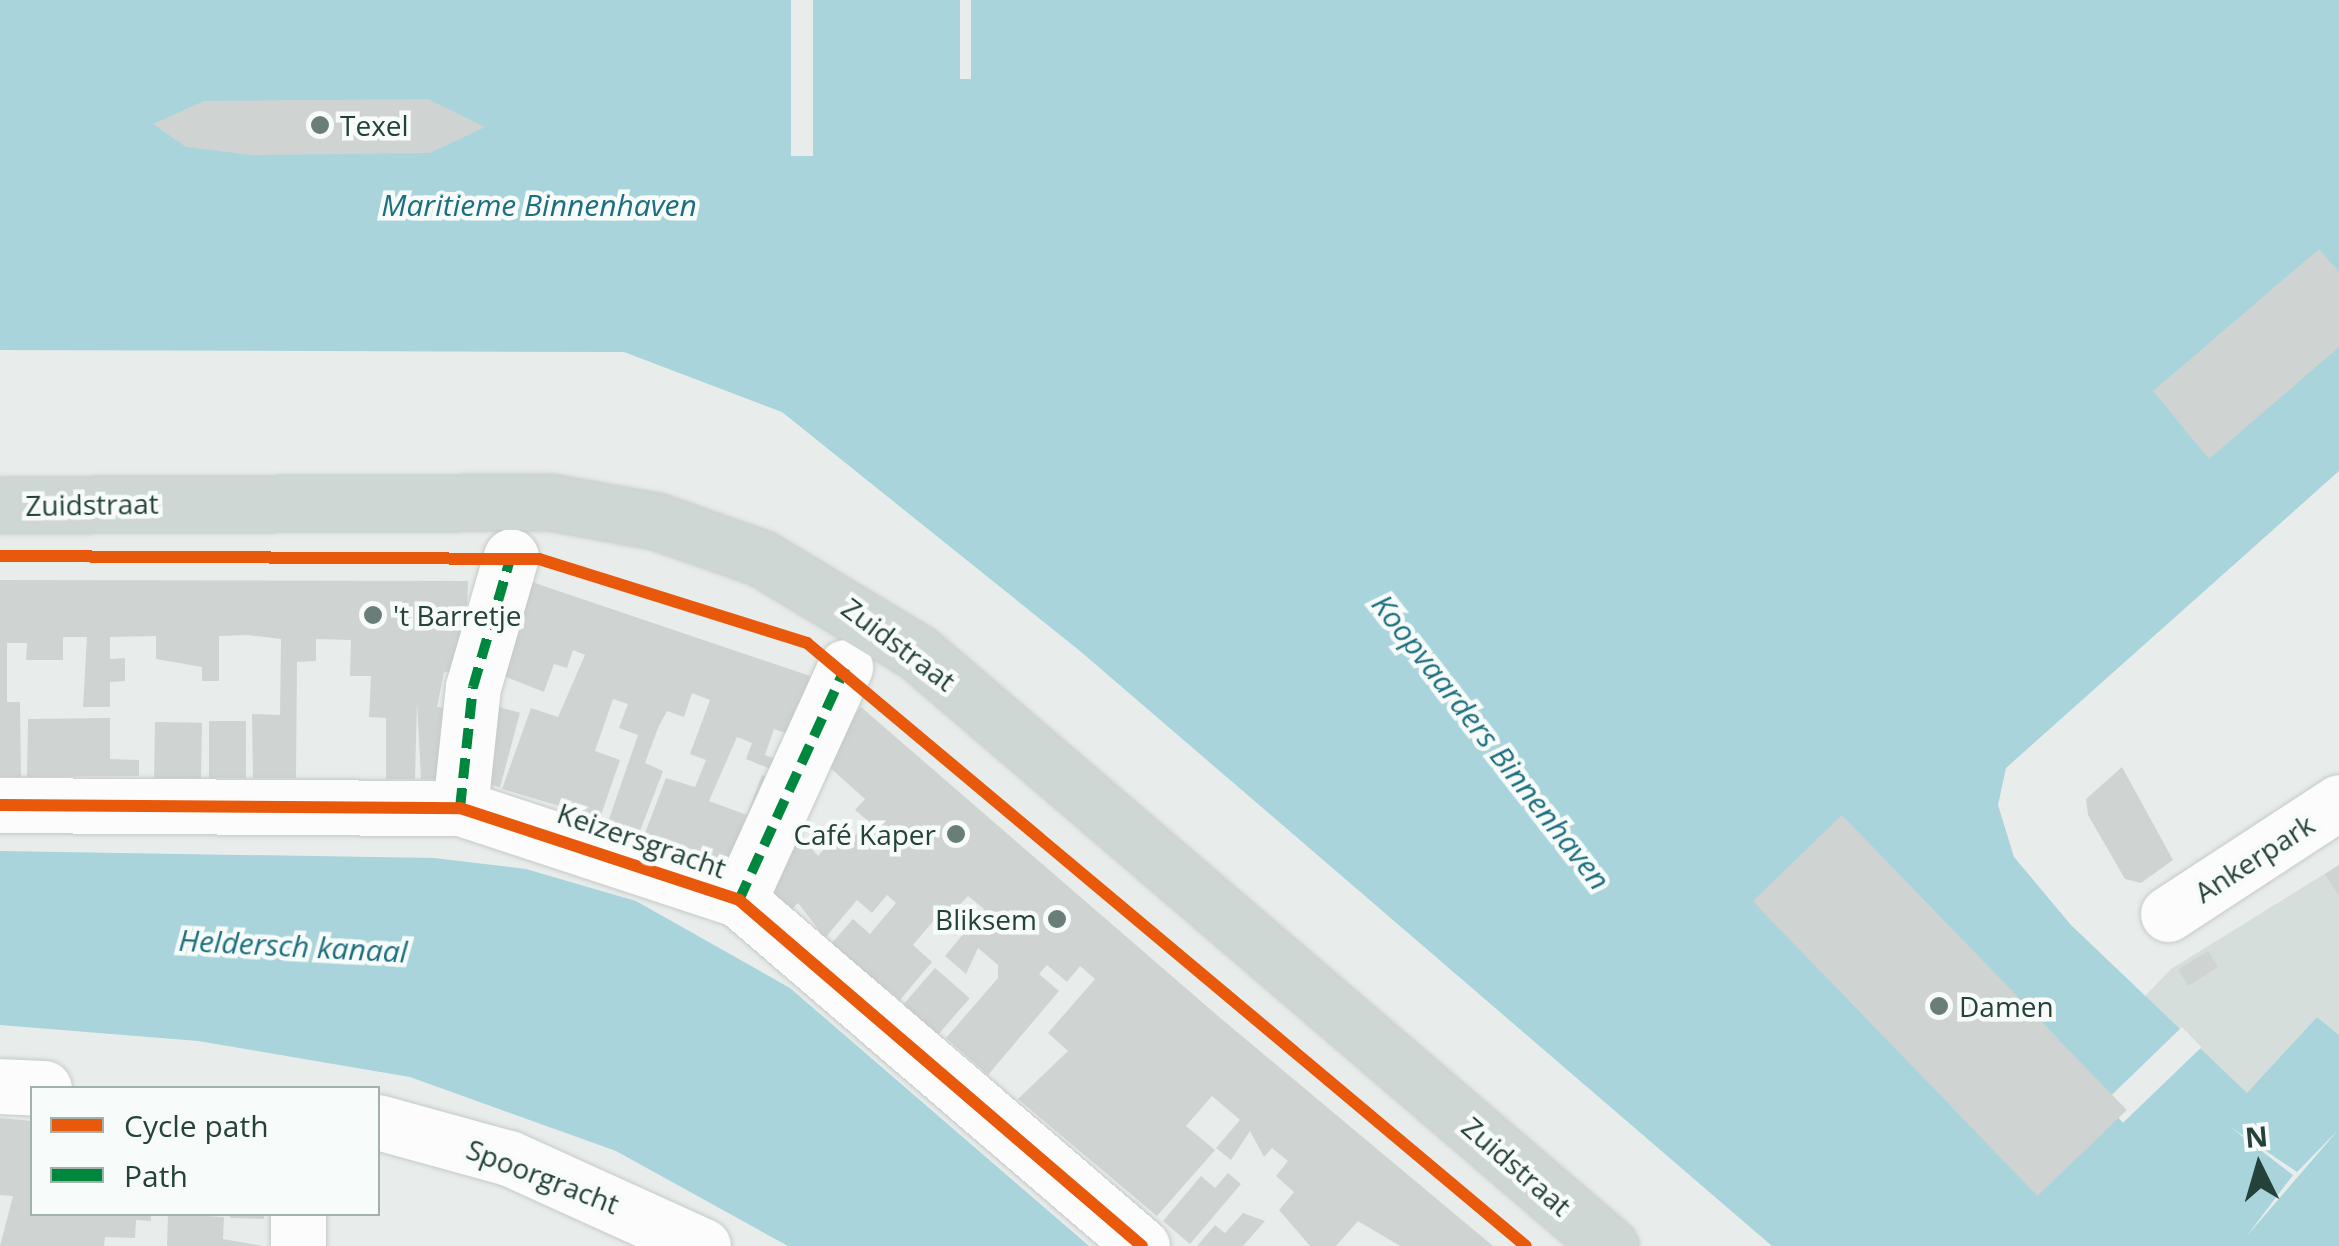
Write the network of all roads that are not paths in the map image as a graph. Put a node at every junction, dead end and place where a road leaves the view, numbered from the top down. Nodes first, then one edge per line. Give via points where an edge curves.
1 (0, 505) edge
2 (511, 556) dead end
3 (846, 667) dead end
4 (2339, 802) edge
5 (0, 805) edge
6 (460, 808) junction
7 (739, 900) junction
8 (2168, 914) dead end
9 (0, 1086) edge
10 (30, 1087) edge
11 (380, 1123) edge
12 (703, 1246) edge
13 (1142, 1246) edge
14 (1610, 1246) edge

1 - 14 main road, Zuidstraat via 550,502 656,522 762,558 917,652
2 - 6 street via 473,687
3 - 7 street, Zuidstraat
4 - 8 street, Ankerpark
5 - 6 street, Keizersgracht
6 - 7 street, Keizersgracht
7 - 13 street, Keizersgracht
9 - 10 street
11 - 12 street, Spoorgracht via 545,1172

